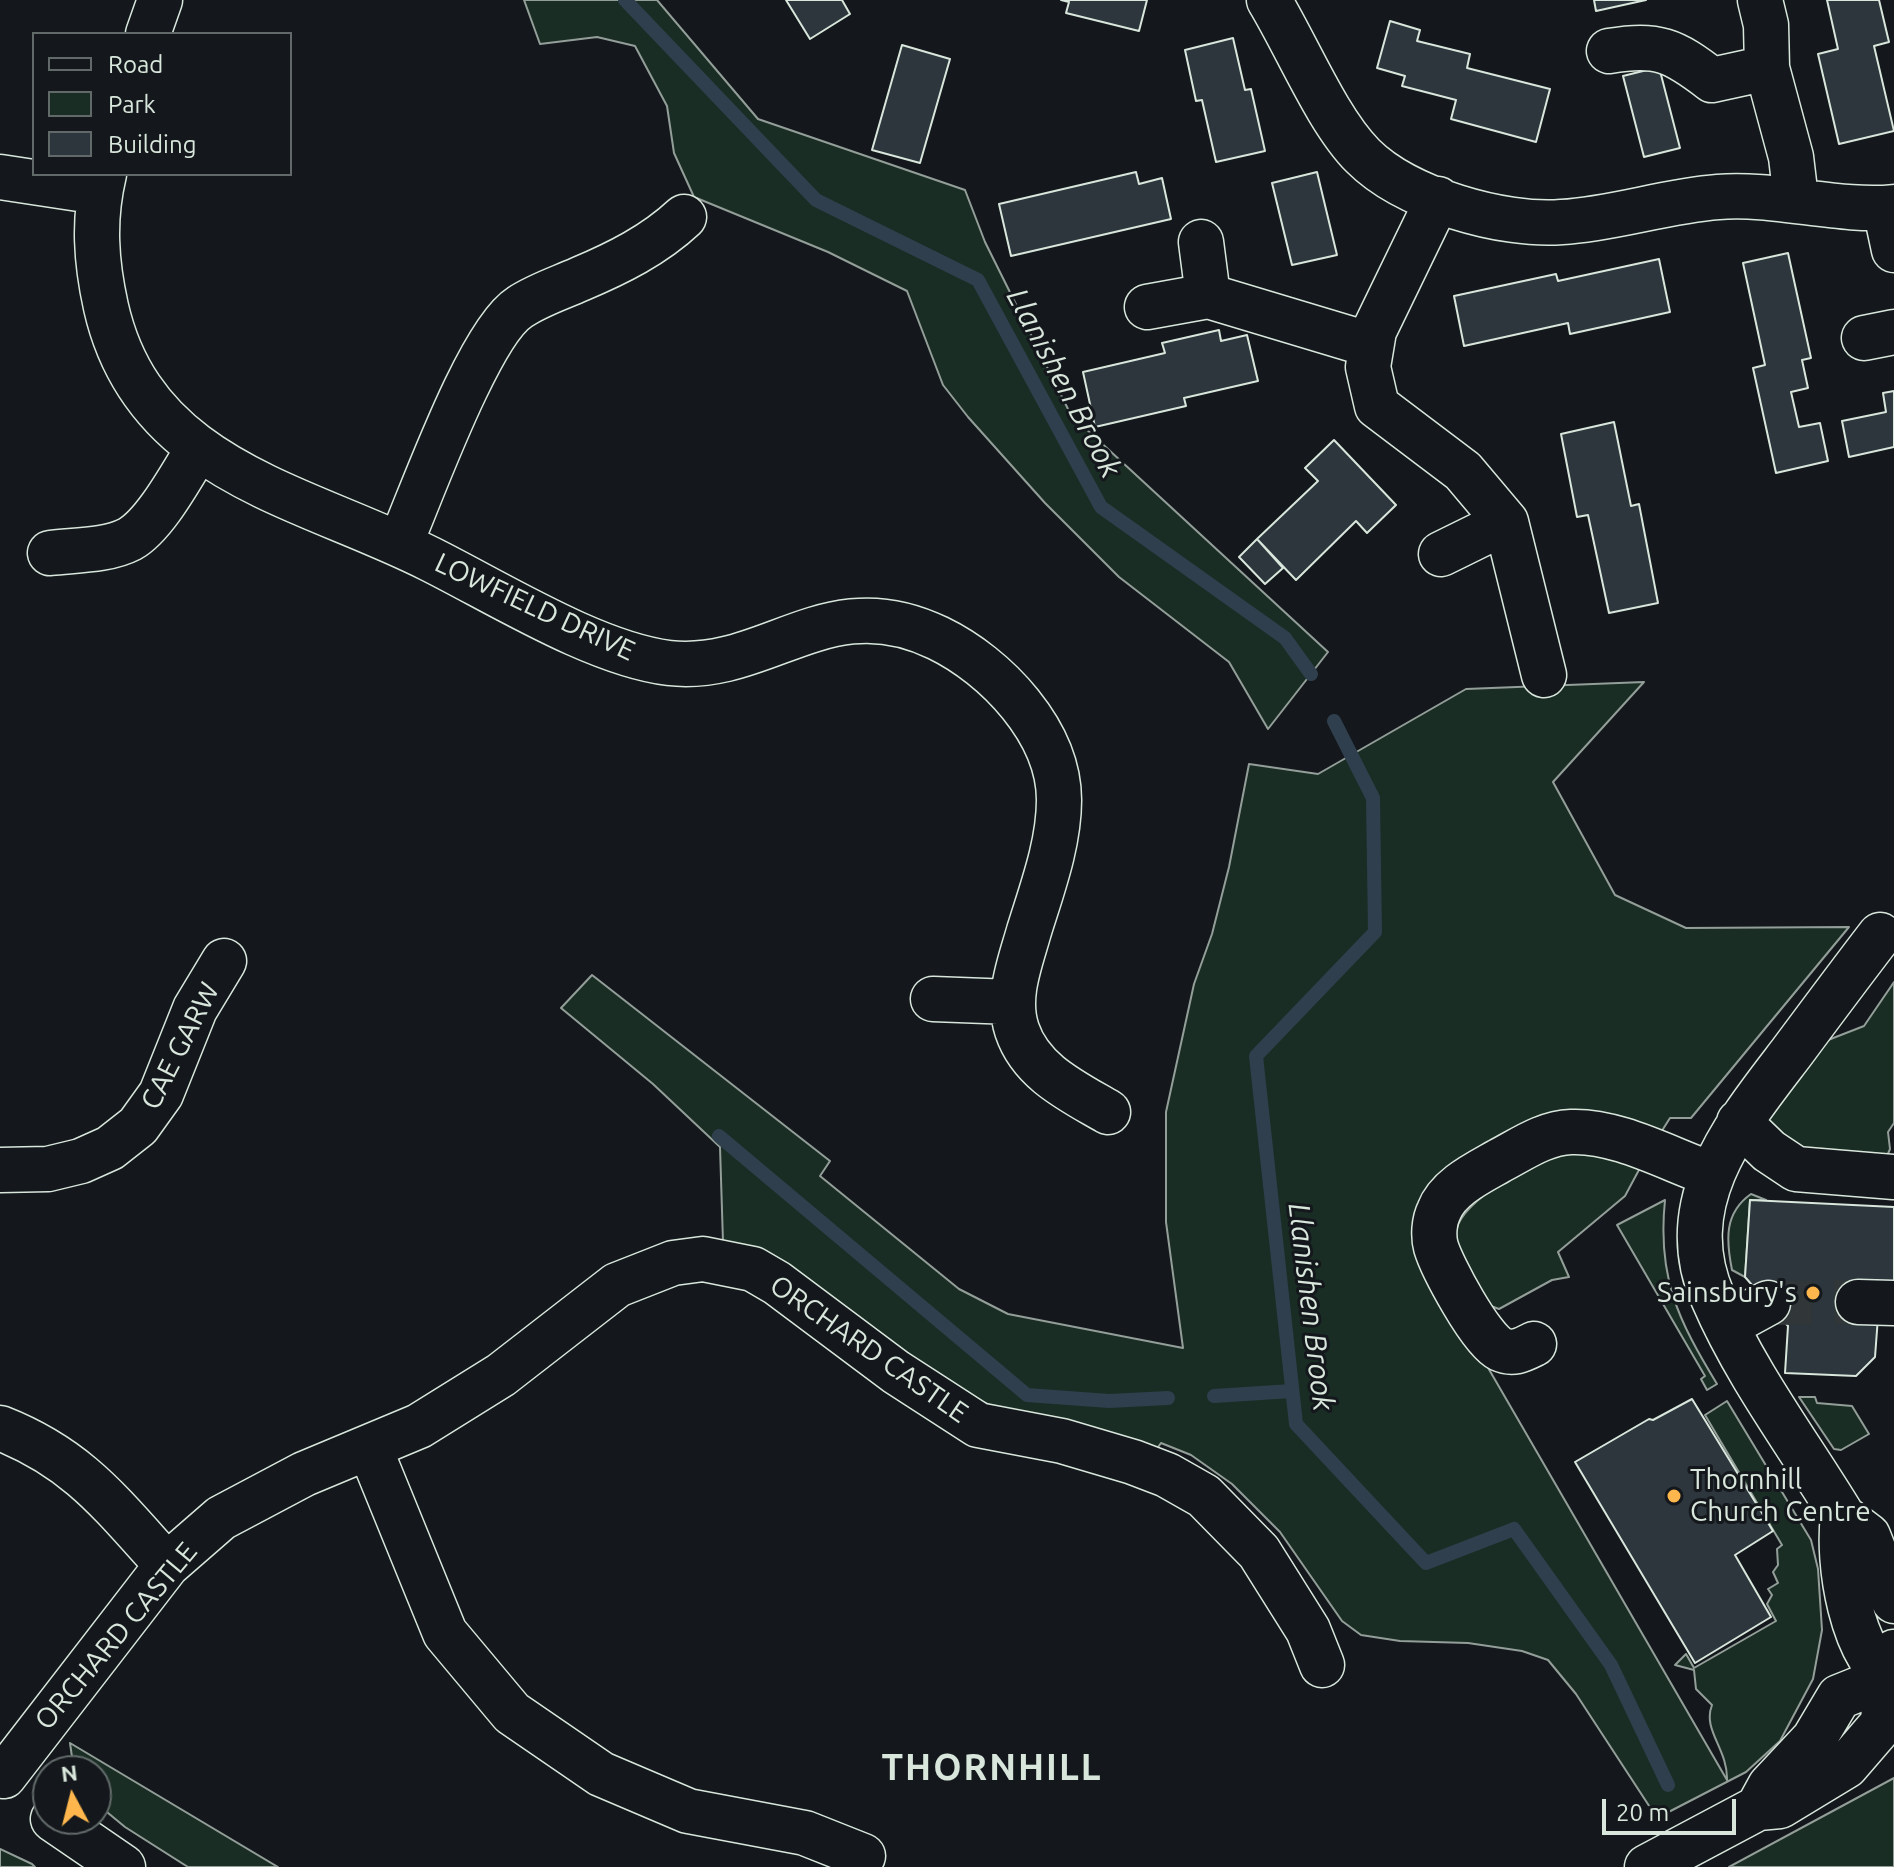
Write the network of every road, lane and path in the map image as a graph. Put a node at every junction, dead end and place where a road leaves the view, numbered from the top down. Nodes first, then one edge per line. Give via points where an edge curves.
1 (160, 0) edge
2 (1269, 0) edge
3 (1760, 0) edge
4 (149, 32) edge
5 (1609, 51) dead end
6 (1767, 68) junction
7 (0, 177) edge
8 (102, 183) edge
9 (1438, 199) junction
10 (1796, 199) junction
11 (1890, 207) edge
12 (684, 217) dead end
13 (1201, 242) dead end
14 (1894, 250) edge
15 (1208, 296) junction
16 (1147, 307) dead end
17 (1371, 345) junction
18 (198, 449) junction
19 (1506, 522) junction
20 (400, 544) junction
21 (50, 553) dead end
22 (1441, 554) dead end
23 (1544, 675) dead end
24 (1880, 935) dead end
25 (224, 961) dead end
26 (933, 999) dead end
27 (1012, 1002) junction
28 (1108, 1112) dead end
29 (1739, 1122) junction
30 (0, 1170) edge
31 (1711, 1174) junction
32 (1894, 1177) edge
33 (1768, 1303) tunnel mouth
34 (1726, 1326) junction
35 (1534, 1344) dead end
36 (0, 1428) edge
37 (370, 1449) junction
38 (1843, 1517) junction
39 (167, 1565) junction
40 (1894, 1601) edge
41 (1322, 1665) dead end
42 (1892, 1671) edge
43 (2, 1774) edge
44 (32, 1801) edge
45 (76, 1835) edge
46 (863, 1856) dead end
47 (123, 1867) edge
48 (1647, 1867) edge

1 - 4 street
2 - 9 street via 1364,157
3 - 6 street
5 - 6 street via 1660,47 1712,80
6 - 10 street via 1791,157
7 - 8 street
8 - 18 street, LOWFIELD DRIVE via 95,226 97,260 113,339 142,393
9 - 10 street via 1494,217 1560,223 1718,196
9 - 17 street
10 - 11 street
11 - 14 street
12 - 20 street via 626,258 518,308 501,324 470,378
13 - 15 street
15 - 16 street
15 - 17 street
17 - 19 street via 1368,367 1377,406 1463,471
18 - 20 street, LOWFIELD DRIVE via 278,495
18 - 21 street via 131,538
19 - 22 street
19 - 23 street
20 - 27 street, LOWFIELD DRIVE via 635,656 705,663 811,628 879,619 941,639 980,665 1018,701 1039,733 1054,765 1059,799 1046,874
24 - 29 street
25 - 30 street, CAE GARW via 195,1009 161,1094 138,1126 110,1148 81,1161 48,1169
26 - 27 street
27 - 28 street, LOWFIELD DRIVE via 1025,1049 1044,1072
29 - 31 street
29 - 32 street via 1796,1169
31 - 34 street via 1704,1192 1701,1252 1711,1296
31 - 35 street via 1597,1134 1572,1132 1548,1135 1455,1188 1439,1209 1436,1247 1482,1333 1498,1348 1516,1353
33 - 34 street
34 - 38 street
36 - 39 street via 62,1457
37 - 39 street, ORCHARD CASTLE via 257,1497 221,1518
37 - 41 street, ORCHARD CASTLE via 419,1426 501,1375 617,1285 673,1263 731,1263 777,1283 896,1372 978,1425 1120,1458 1204,1496 1259,1552 1308,1630
37 - 46 street via 445,1633 512,1713 601,1774 688,1811 805,1833
38 - 40 street via 1868,1536
38 - 42 street via 1840,1544 1857,1636
39 - 43 street, ORCHARD CASTLE
42 - 48 street via 1839,1697 1814,1739 1770,1786 1758,1808
43 - 44 street
45 - 47 street

